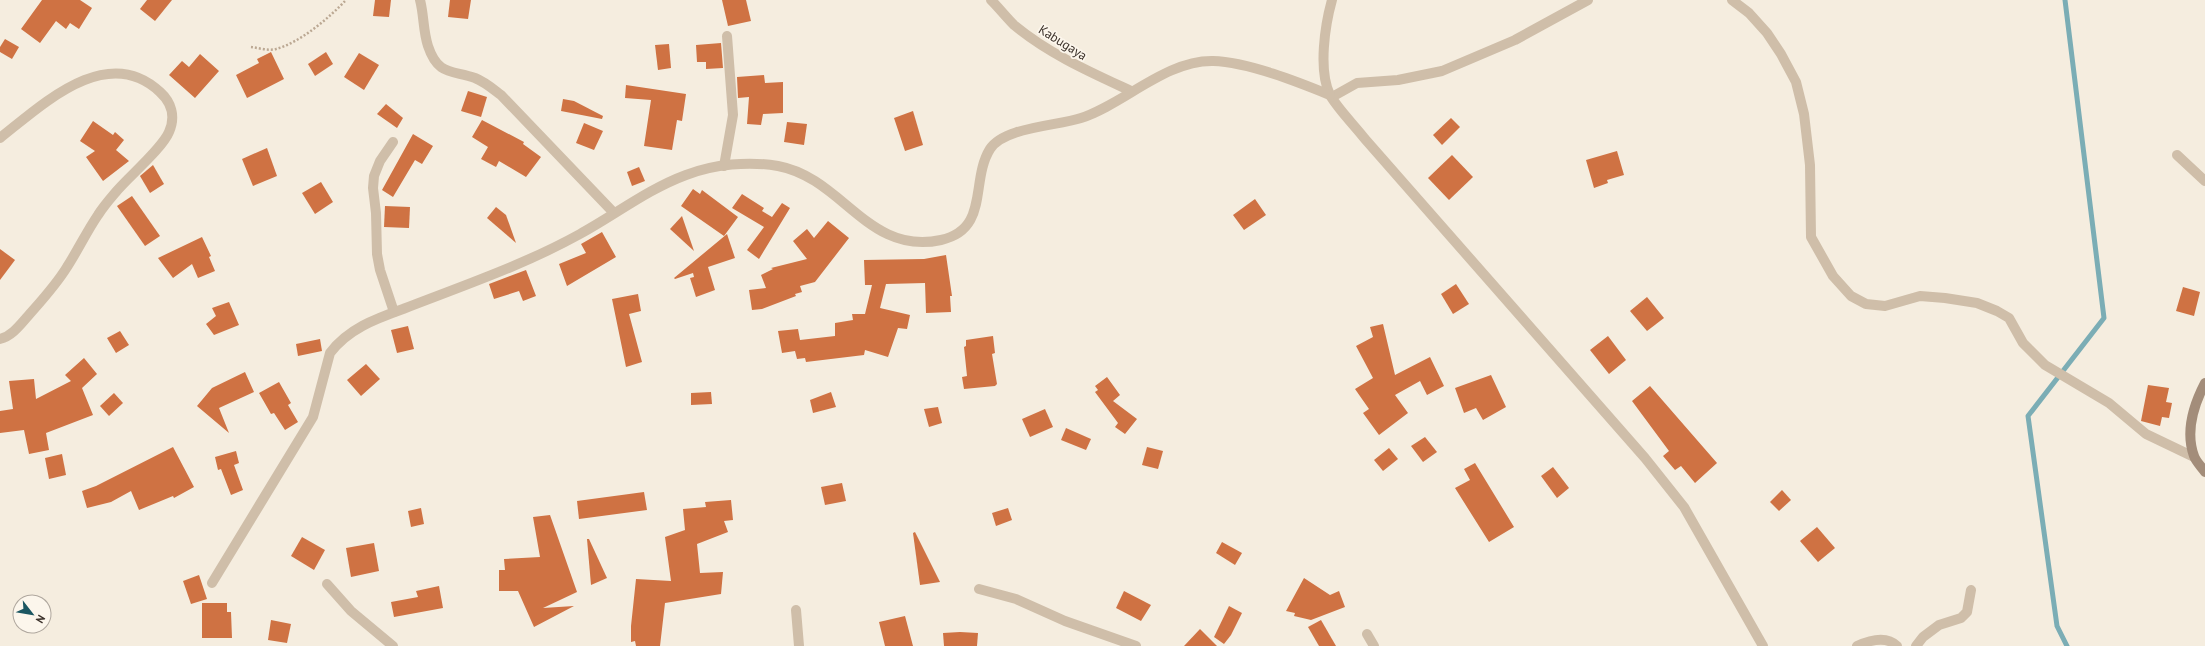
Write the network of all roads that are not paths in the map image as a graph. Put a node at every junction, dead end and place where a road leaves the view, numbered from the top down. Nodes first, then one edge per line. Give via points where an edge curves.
1 (420, 0) edge
2 (991, 0) edge
3 (1332, 0) edge
4 (1588, 0) edge
5 (1732, 0) edge
6 (727, 36) dead end
7 (1131, 91) junction
8 (1331, 96) junction
9 (0, 138) edge
10 (393, 142) dead end
11 (2177, 155) dead end
12 (724, 166) junction
13 (2205, 181) edge
14 (614, 213) junction
15 (394, 312) junction
16 (0, 339) edge
17 (2205, 383) edge
18 (2194, 457) junction
19 (2205, 472) edge
20 (212, 583) dead end
21 (327, 584) dead end
22 (979, 589) dead end
23 (1971, 590) dead end
24 (796, 610) dead end
25 (1367, 634) dead end
26 (393, 646) edge
27 (799, 646) edge
28 (1136, 646) edge
29 (1374, 646) edge
30 (1763, 646) edge
31 (1857, 646) edge
32 (1897, 646) edge
33 (1916, 646) edge

1 - 14 street via 428,46 442,68 449,73 485,82 501,95
2 - 7 street, Kabugaya via 1014,24 1040,44 1074,66
3 - 8 street via 1324,57
4 - 8 street via 1515,40 1442,71 1398,80 1357,83
5 - 18 street via 1749,13 1766,33 1796,82 1804,114 1810,165 1811,237 1833,276 1851,296 1866,304 1885,306 1920,296 1945,298 1977,303 1997,311 2009,318 2023,343 2045,365 2109,403 2146,434
6 - 12 street via 733,115
7 - 8 street via 1181,68 1200,62 1215,61 1234,63 1268,73
7 - 12 street via 1081,118 1012,133 999,140 990,149 971,219 963,230 937,241 902,240 876,230 822,185 792,169 760,164
8 - 30 street via 1365,139 1645,458 1684,507
9 - 16 street via 73,84 99,75 118,73 141,77 169,101 172,115 169,132 98,214 55,285 18,328
10 - 15 street via 380,161 374,176 373,188 377,254
11 - 13 street
12 - 14 street via 687,174
14 - 15 street via 580,234 530,257
15 - 20 street via 351,332 330,353 313,417
17 - 18 street via 2195,403 2190,428
18 - 19 street
21 - 26 street via 351,611
22 - 28 street via 1003,594
23 - 33 street via 1967,612 1961,618 1938,625
24 - 27 street
25 - 29 street
31 - 32 street via 1878,639 1889,640

